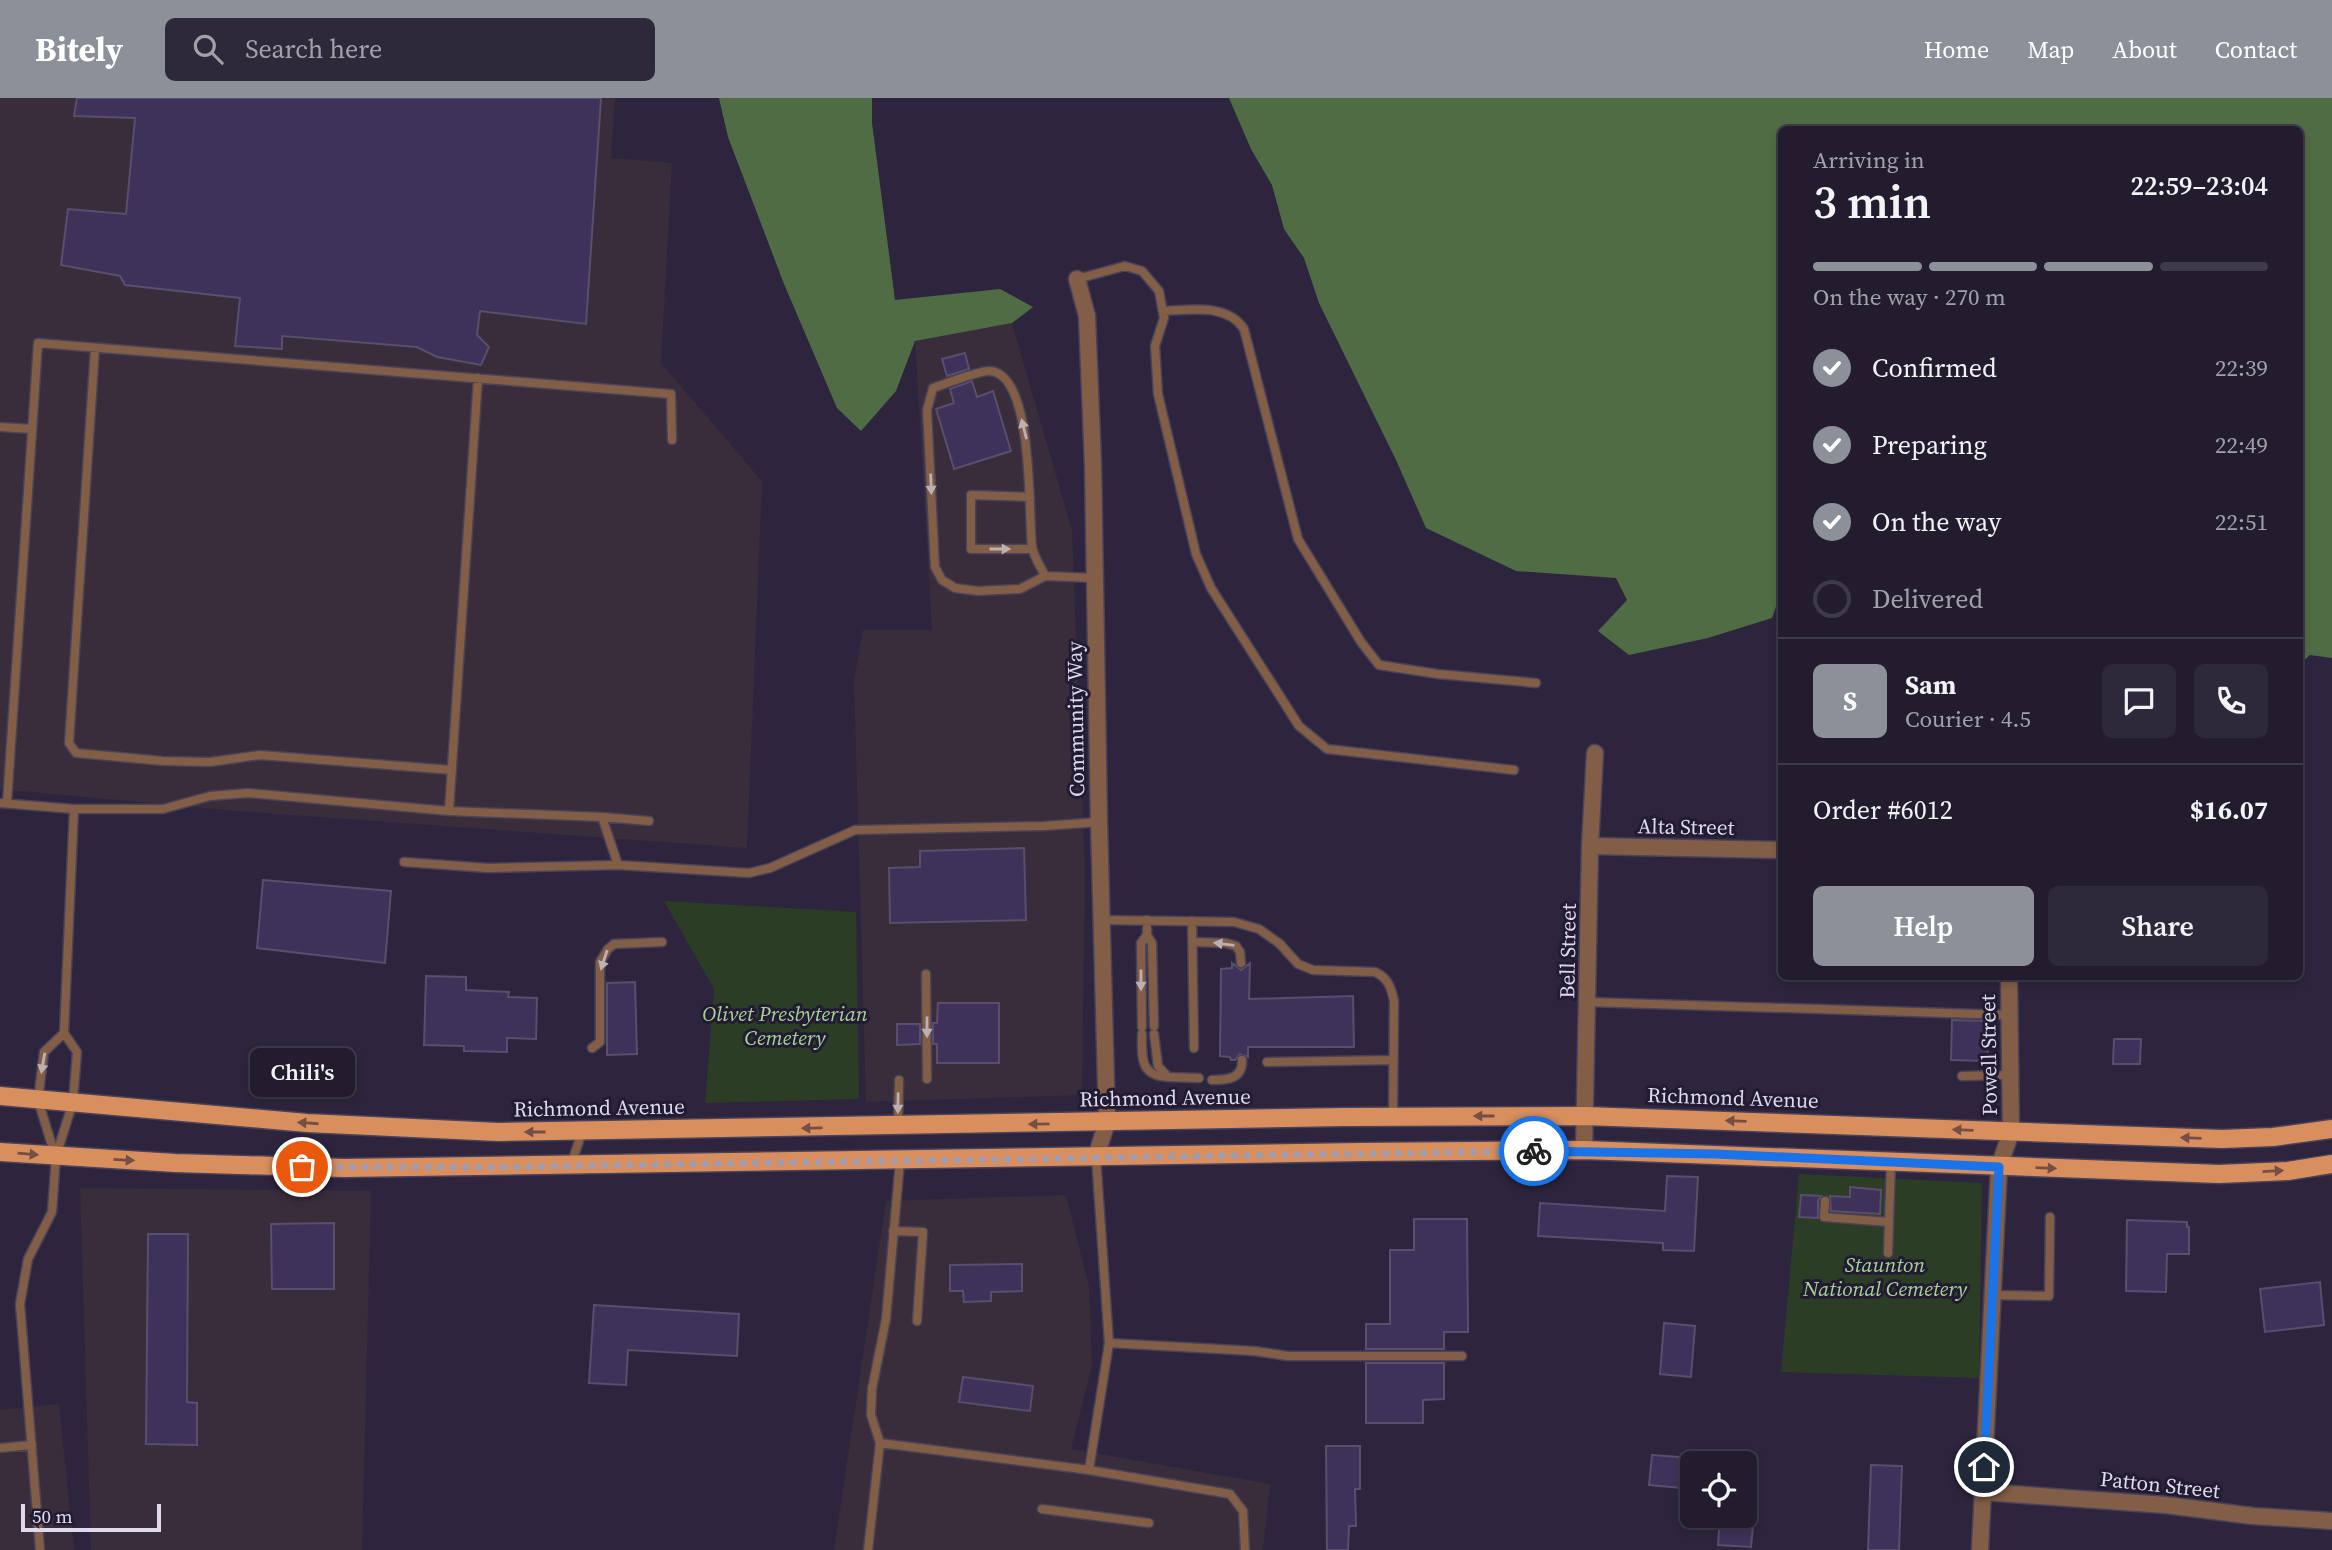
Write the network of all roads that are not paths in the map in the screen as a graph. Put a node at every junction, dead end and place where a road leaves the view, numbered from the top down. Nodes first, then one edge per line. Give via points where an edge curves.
1 (1077, 279) joint
2 (1163, 312) junction
3 (94, 348) junction
4 (478, 378) junction
5 (0, 427) edge
6 (32, 429) junction
7 (672, 440) dead end
8 (1030, 497) junction
9 (1032, 549) junction
10 (1045, 576) junction
11 (1095, 578) junction
12 (1536, 682) dead end
13 (1595, 753) dead end
14 (452, 770) junction
15 (1514, 770) dead end
16 (3, 803) edge
17 (74, 809) junction
18 (449, 811) junction
19 (602, 817) junction
20 (649, 821) dead end
21 (1099, 822) junction
22 (1590, 846) junction
23 (1778, 850) edge
24 (404, 862) dead end
25 (618, 865) junction
26 (1102, 919) junction
27 (1147, 920) junction
28 (1192, 921) junction
29 (1147, 935) junction
30 (662, 942) dead end
31 (1192, 942) junction
32 (1241, 963) dead end
33 (926, 974) dead end
34 (2009, 980) edge
35 (1588, 1002) junction
36 (2009, 1015) junction
37 (64, 1033) junction
38 (592, 1048) dead end
39 (1194, 1048) dead end
40 (1242, 1060) dead end
41 (1393, 1060) junction
42 (1267, 1062) dead end
43 (2010, 1075) junction
44 (1962, 1076) dead end
45 (1168, 1077) junction
46 (1199, 1078) dead end
47 (927, 1079) dead end
48 (899, 1080) dead end
49 (1212, 1080) dead end
50 (0, 1096) edge
51 (38, 1100) junction
52 (73, 1102) junction
53 (1585, 1116) junction
54 (1393, 1117) junction
55 (1107, 1122) junction
56 (898, 1126) junction
57 (2332, 1129) edge
58 (582, 1131) junction
59 (2011, 1132) junction
60 (1584, 1150) junction
61 (0, 1152) edge
62 (56, 1156) junction
63 (1096, 1157) junction
64 (900, 1161) junction
65 (1891, 1162) junction
66 (2332, 1164) edge
67 (571, 1165) junction
68 (1999, 1167) junction
69 (1825, 1201) dead end
70 (2050, 1217) dead end
71 (1889, 1222) junction
72 (893, 1231) junction
73 (1888, 1254) dead end
74 (1992, 1295) junction
75 (917, 1321) dead end
76 (1109, 1343) junction
77 (1462, 1356) dead end
78 (880, 1443) junction
79 (32, 1445) junction
80 (0, 1448) edge
81 (1089, 1470) junction
82 (1983, 1492) junction
83 (1042, 1510) dead end
84 (2332, 1521) edge
85 (1149, 1523) dead end
86 (40, 1550) edge
87 (868, 1550) edge
88 (1245, 1550) edge
89 (1980, 1550) edge

1 - 2 lane via 1125,266 1142,271 1159,291
1 - 11 street, Community Way via 1087,316
2 - 12 lane via 1218,311 1237,318 1244,329 1298,540 1380,665
2 - 15 lane via 1154,346 1157,394 1196,554 1211,588 1299,726 1327,748
3 - 4 lane
3 - 6 lane via 38,343
3 - 14 lane via 69,743 76,753 210,762 260,755
4 - 7 lane via 671,394
4 - 14 lane
5 - 6 lane
6 - 16 lane
8 - 9 lane
8 -> 9 lane via 971,495 971,549
8 -> 10 lane via 1020,412 1000,374 989,371 933,388 927,410 934,568 955,588 978,591 1020,589
9 - 10 lane
10 - 11 lane
11 - 21 street, Community Way
13 - 22 street, Bell Street
14 - 18 lane
16 - 17 lane
17 - 18 lane via 163,809 242,793
17 - 37 lane
18 - 19 lane
19 - 20 lane
19 - 25 lane
21 - 25 lane via 855,830 770,869 749,873
21 - 26 street, Community Way
22 - 23 street, Alta Street
22 - 35 street, Bell Street
24 - 25 lane via 488,868
26 - 27 lane
26 - 55 street, Community Way
27 - 28 lane
27 - 29 lane
28 - 31 lane
28 - 41 lane via 1234,922 1259,929 1298,964 1313,970 1384,976 1394,1001
29 - 45 lane via 1152,943 1158,1066
29 -> 45 lane via 1141,943 1143,1062 1156,1077
30 -> 38 lane via 614,944 600,961 600,1042
32 -> 31 lane via 1236,946
31 - 39 lane
33 -> 47 lane
34 - 36 street, Powell Street
35 - 36 lane
35 - 53 street, Bell Street
36 - 43 street, Powell Street
37 -> 51 lane via 44,1052
37 - 52 lane via 77,1052
40 - 49 lane via 1238,1074
41 - 42 lane
41 - 54 lane
43 - 44 lane
43 - 59 street, Powell Street
45 - 46 lane
48 -> 56 lane
50 - 51 main road, Richmond Avenue
51 - 52 main road, Richmond Avenue
51 - 62 lane
58 -> 52 main road, Richmond Avenue via 307,1123
52 - 62 lane
53 -> 54 main road, Richmond Avenue
59 -> 53 main road, Richmond Avenue
53 - 60 street, Bell Street
54 - 55 main road, Richmond Avenue
55 -> 56 main road, Richmond Avenue
55 - 63 street, Community Way
56 -> 58 main road, Richmond Avenue
57 -> 59 main road, Richmond Avenue via 2222,1139
58 - 67 lane
59 - 68 street, Powell Street
60 - 63 main road
60 - 65 main road
61 -> 62 main road
62 -> 67 main road via 302,1167
62 - 79 lane via 52,1212 28,1259 20,1304
63 - 64 main road
63 - 76 lane
64 - 67 main road
64 - 72 lane
65 - 68 main road
65 - 71 lane
68 -> 66 main road via 2219,1174
68 - 74 street, Powell Street
69 - 71 lane via 1824,1217
70 - 74 lane via 2049,1296
71 - 73 lane
72 - 75 lane via 923,1232
72 - 78 lane via 886,1319 872,1389 871,1415
74 - 82 street, Powell Street
76 - 77 lane via 1288,1356
76 - 81 lane
78 - 81 lane
78 - 87 lane
79 - 80 lane
79 - 86 lane
81 - 88 lane via 1230,1494 1243,1511
82 - 84 street, Patton Street
82 - 89 street, Powell Street
83 - 85 lane

